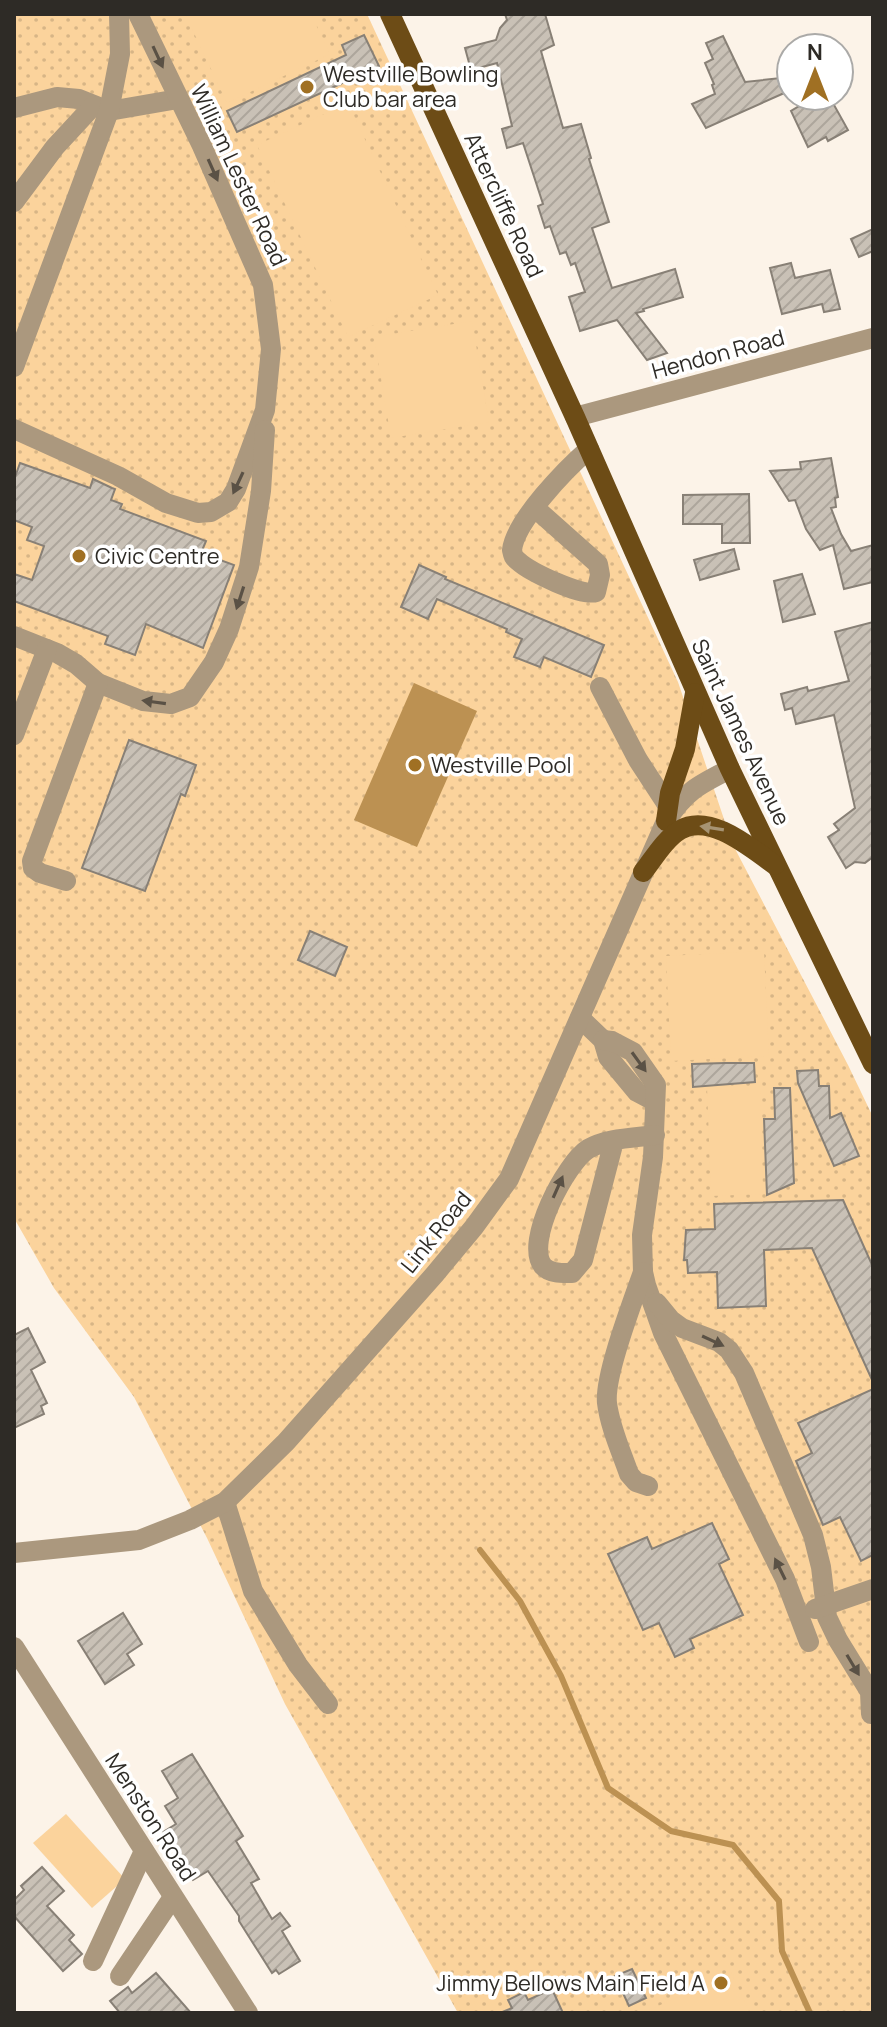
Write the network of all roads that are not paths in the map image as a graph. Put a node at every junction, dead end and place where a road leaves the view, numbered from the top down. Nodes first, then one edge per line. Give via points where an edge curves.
1 (119, 14) edge
2 (138, 14) edge
3 (390, 14) edge
4 (178, 99) junction
5 (14, 108) edge
6 (101, 108) junction
7 (14, 202) edge
8 (873, 338) edge
9 (14, 367) edge
10 (265, 410) junction
11 (575, 417) junction
12 (14, 429) edge
13 (589, 449) junction
14 (535, 508) junction
15 (14, 636) edge
16 (47, 649) junction
17 (98, 683) junction
18 (600, 687) dead end
19 (695, 693) junction
20 (14, 735) edge
21 (730, 769) junction
22 (667, 814) junction
23 (778, 868) junction
24 (643, 872) junction
25 (66, 881) dead end
26 (580, 1018) junction
27 (873, 1064) edge
28 (655, 1135) junction
29 (614, 1141) junction
30 (643, 1272) junction
31 (652, 1297) junction
32 (648, 1486) dead end
33 (225, 1502) junction
34 (14, 1553) edge
35 (873, 1589) edge
36 (825, 1606) junction
37 (799, 1614) junction
38 (809, 1642) dead end
39 (14, 1647) edge
40 (328, 1704) dead end
41 (871, 1714) dead end
42 (144, 1851) junction
43 (173, 1897) junction
44 (93, 1961) dead end
45 (120, 1976) dead end
46 (248, 2013) edge

1 - 6 street via 119,64
2 -> 4 street, William Lester Road
3 - 11 main road, Attercliffe Road
4 - 6 street
4 -> 10 street, William Lester Road via 263,285 271,349
5 - 6 street via 57,97
6 - 7 street via 55,147
6 - 9 street
8 - 11 street, Hendon Road
10 -> 12 street, William Lester Road via 236,489 228,502 211,512 166,503
10 -> 17 street via 249,567 229,629 204,679 190,697 171,704 143,701
11 - 13 main road, Saint James Avenue
13 - 14 street
13 - 19 main road, Saint James Avenue
14 - 14 street via 598,564 596,592 583,593 517,561 514,537
15 - 16 street
16 - 17 street via 68,658
16 - 20 street
17 - 25 street via 32,861 40,873
18 - 22 street
19 - 21 main road, Saint James Avenue
19 - 22 main road
21 - 22 street, Link Road via 682,797
21 - 23 main road, Saint James Avenue
22 - 24 street, Link Road
23 -> 24 main road via 724,830 694,826 672,836
23 - 27 main road, Saint James Avenue
24 - 26 street, Link Road
26 - 28 street via 603,1040 633,1052 656,1085
26 - 33 street, Link Road via 509,1179 474,1227 286,1442
28 - 29 street
28 - 30 street via 642,1235
29 -> 29 street via 578,1269 551,1271 541,1261 540,1237 566,1171 589,1148
30 - 31 street
30 - 32 street via 607,1404 629,1474
31 -> 36 street via 682,1328 729,1350 744,1373 813,1535
37 -> 31 street via 663,1333
33 - 34 street, Link Road via 139,1540
33 - 40 street via 253,1591
35 - 36 street
36 - 37 street
36 -> 41 street via 838,1640 870,1692
37 - 38 street
39 - 42 street, Menston Road
42 - 43 street, Menston Road
42 - 44 street
43 - 45 street
43 - 46 street, Menston Road

